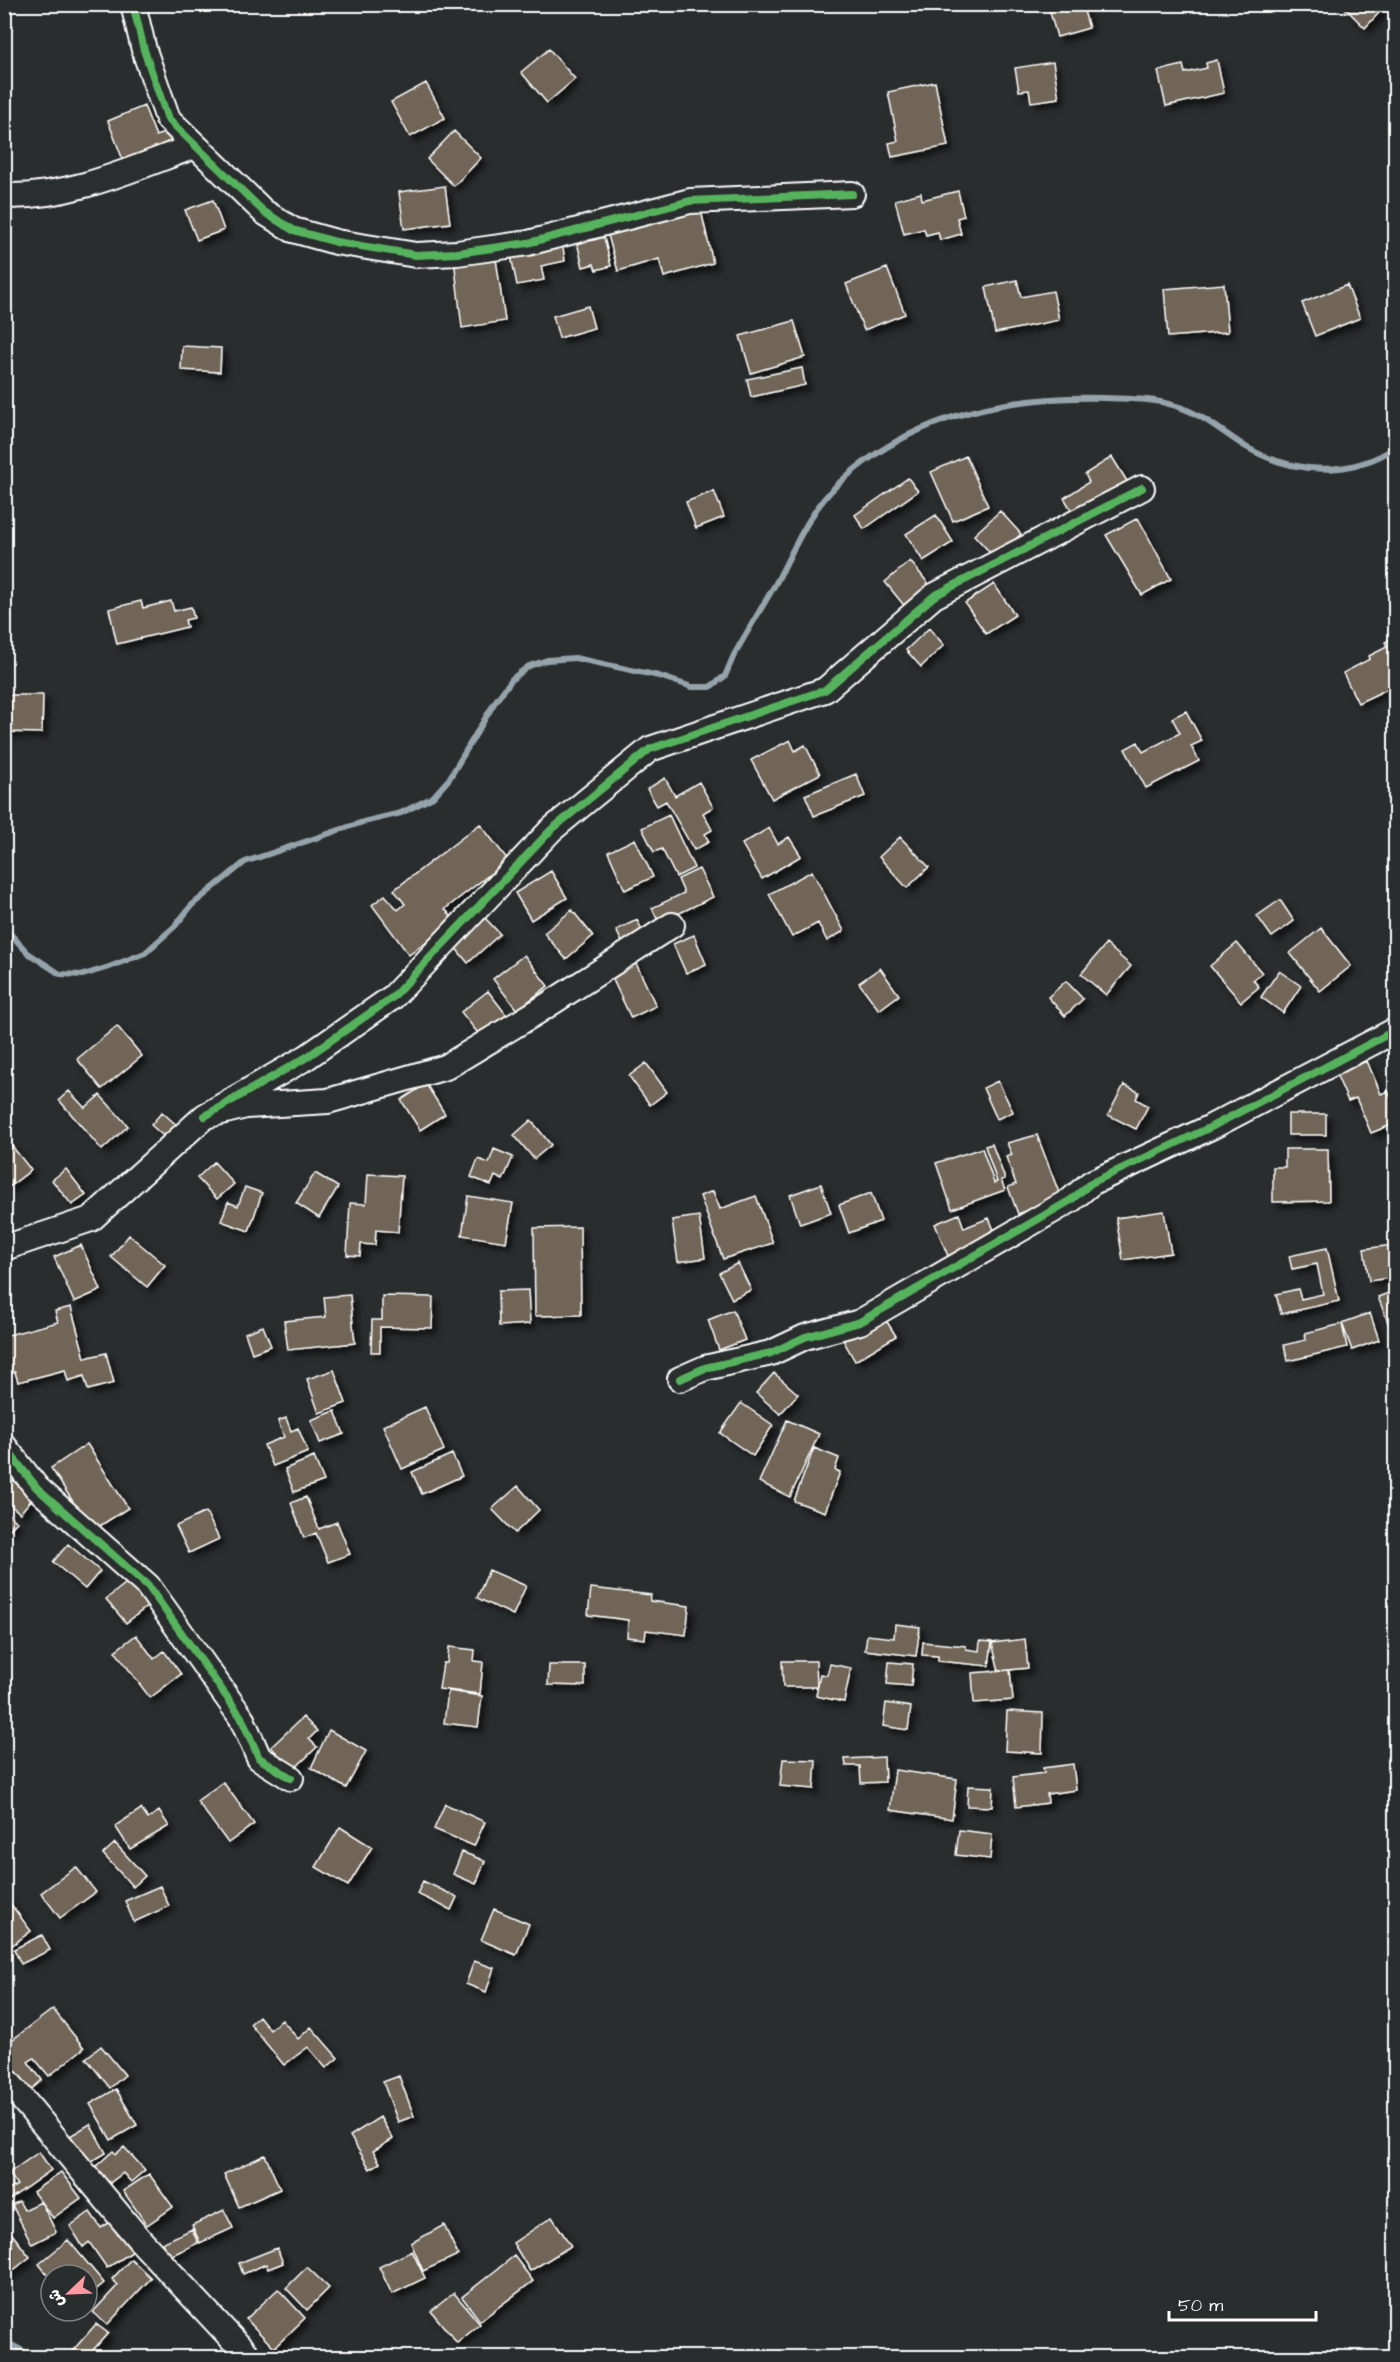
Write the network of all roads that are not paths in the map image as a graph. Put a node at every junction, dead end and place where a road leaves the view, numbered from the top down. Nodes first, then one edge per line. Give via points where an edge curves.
1 (133, 4) edge
2 (195, 146) junction
3 (852, 194) dead end
4 (4, 196) edge
5 (1142, 488) dead end
6 (672, 925) dead end
7 (1395, 1030) edge
8 (205, 1116) junction
9 (4, 1248) edge
10 (680, 1378) dead end
11 (4, 1446) edge
12 (291, 1778) dead end
13 (4, 2077) edge
14 (250, 2358) edge

1 - 2 street via 168,118
2 - 3 street via 264,212 293,231 416,255 528,243 690,201
2 - 4 street via 73,189
5 - 8 street via 934,596 825,690 650,749 551,830 393,997 307,1057
6 - 8 street via 446,1066 328,1101 246,1106
7 - 10 street via 1211,1127 1091,1183 1071,1200 860,1322 805,1337 771,1353 705,1368
8 - 9 street via 92,1219
11 - 12 street via 38,1488 148,1586 241,1717 259,1758
13 - 14 street via 139,2239

